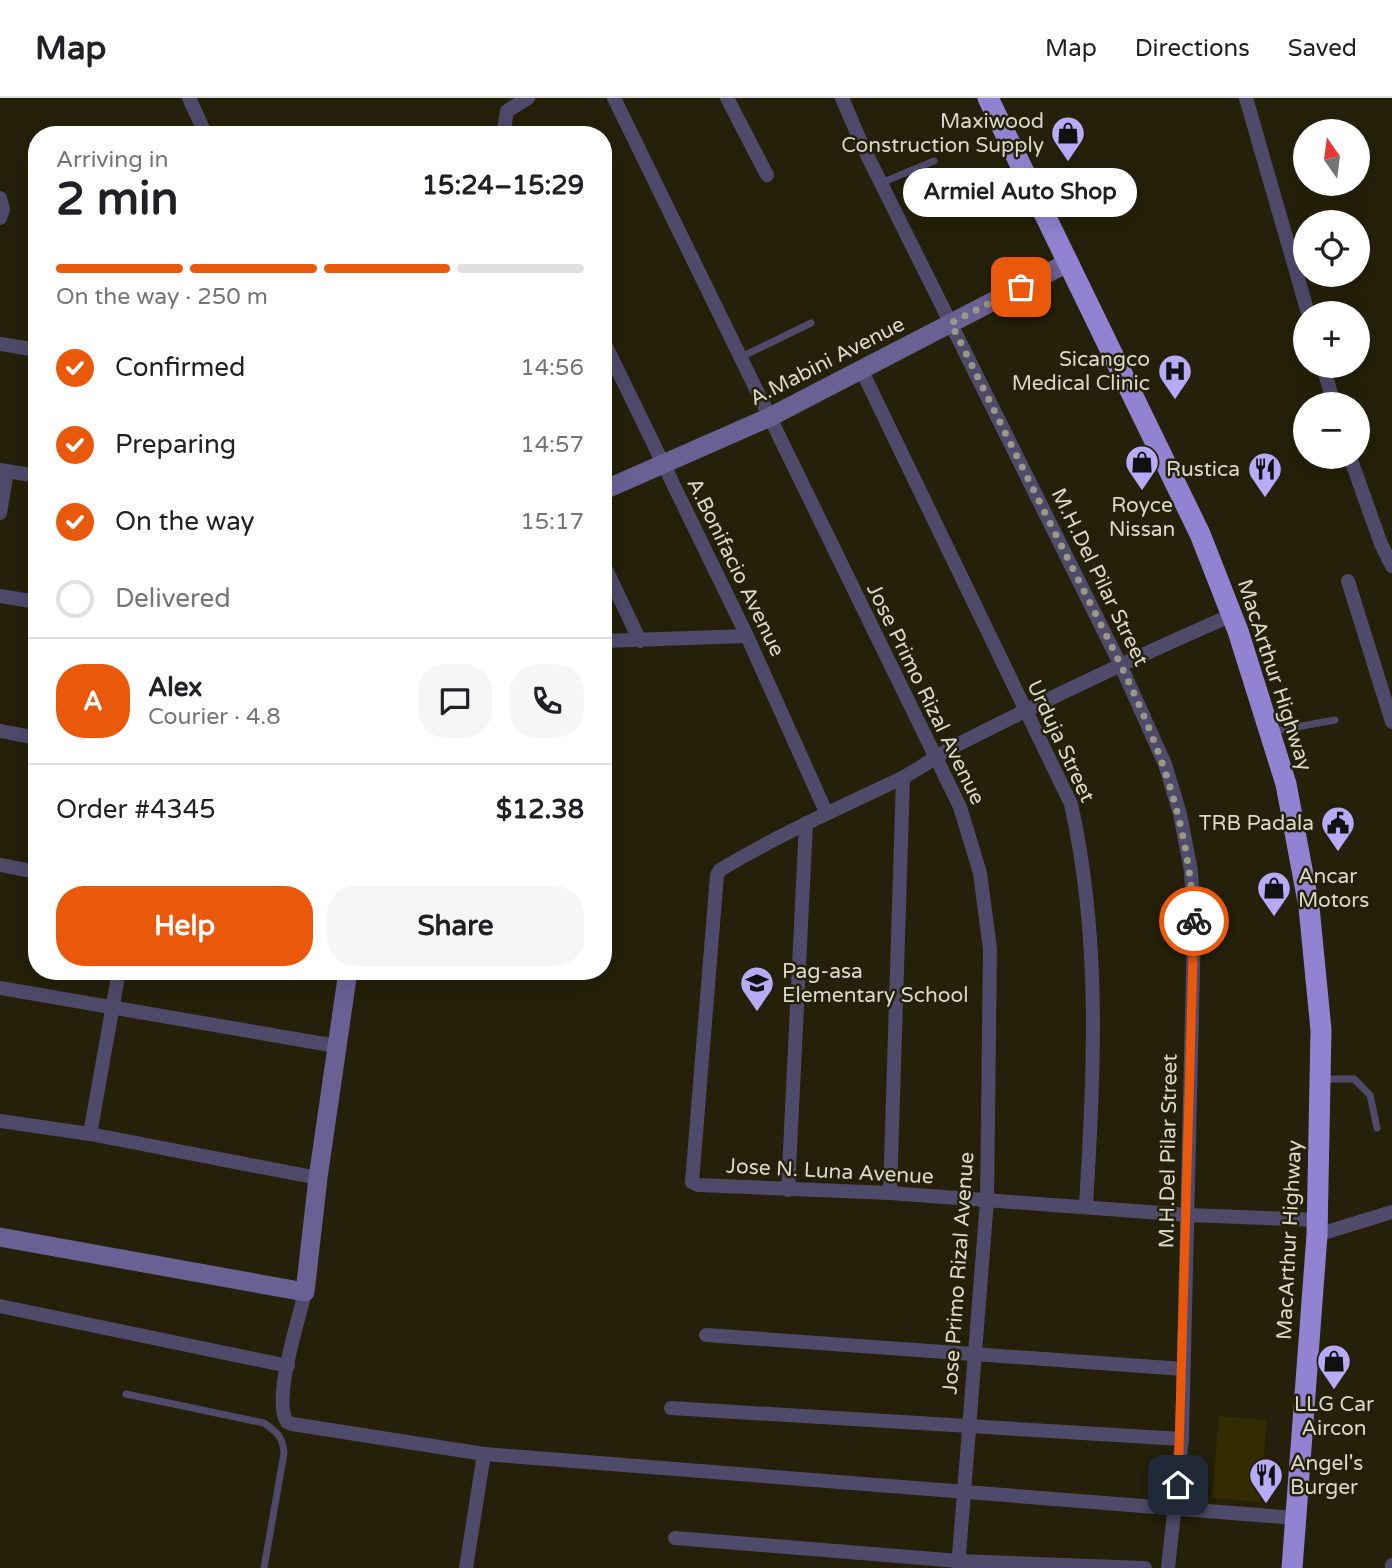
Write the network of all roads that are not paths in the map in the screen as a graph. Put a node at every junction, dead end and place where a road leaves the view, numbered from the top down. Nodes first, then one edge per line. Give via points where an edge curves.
1 (188, 98) edge
2 (528, 98) edge
3 (614, 98) edge
4 (727, 98) edge
5 (842, 98) edge
6 (988, 98) edge
7 (1246, 98) edge
8 (202, 126) edge
9 (504, 126) edge
10 (934, 161) dead end
11 (767, 175) dead end
12 (881, 183) junction
13 (0, 198) edge
14 (0, 218) edge
15 (1068, 263) junction
16 (1305, 301) edge
17 (811, 323) dead end
18 (951, 323) junction
19 (0, 344) edge
20 (28, 349) edge
21 (741, 357) junction
22 (612, 359) edge
23 (860, 369) junction
24 (770, 416) junction
25 (663, 465) junction
26 (1354, 469) edge
27 (4, 471) edge
28 (28, 475) edge
29 (612, 487) edge
30 (0, 513) edge
31 (1392, 566) edge
32 (1348, 581) dead end
33 (612, 582) edge
34 (0, 596) edge
35 (28, 601) edge
36 (1232, 615) junction
37 (747, 636) junction
38 (612, 641) edge
39 (640, 641) junction
40 (1120, 664) junction
41 (1024, 711) junction
42 (1335, 720) dead end
43 (1392, 722) edge
44 (0, 731) edge
45 (1272, 731) junction
46 (28, 736) edge
47 (933, 757) junction
48 (903, 778) junction
49 (827, 812) junction
50 (806, 823) junction
51 (0, 865) edge
52 (28, 870) edge
53 (117, 980) edge
54 (347, 980) edge
55 (0, 988) edge
56 (111, 1007) junction
57 (336, 1046) junction
58 (1321, 1079) junction
59 (0, 1121) edge
60 (1377, 1128) dead end
61 (90, 1134) junction
62 (318, 1178) junction
63 (788, 1190) junction
64 (890, 1193) junction
65 (987, 1201) junction
66 (1086, 1205) junction
67 (1392, 1212) edge
68 (1188, 1215) junction
69 (1316, 1227) junction
70 (0, 1237) edge
71 (305, 1292) junction
72 (0, 1306) edge
73 (706, 1335) dead end
74 (975, 1352) junction
75 (288, 1366) junction
76 (1183, 1369) junction
77 (126, 1394) dead end
78 (671, 1408) dead end
79 (969, 1427) junction
80 (1182, 1439) junction
81 (484, 1454) junction
82 (964, 1492) junction
83 (1176, 1508) junction
84 (1296, 1518) junction
85 (675, 1538) dead end
86 (959, 1565) edge
87 (264, 1568) edge
88 (467, 1568) edge
89 (1145, 1568) edge
90 (1168, 1568) edge
91 (1292, 1568) edge

1 - 8 street
2 - 9 street via 507,111
3 - 21 street, Jose Primo Rizal Avenue
4 - 11 street
5 - 12 street, M.H.Del Pilar Street
6 - 15 highway, MacArthur Highway
7 - 16 street
10 - 12 lane
12 - 18 street, M.H.Del Pilar Street
13 - 14 street
15 - 18 street, A.Mabini Avenue
15 - 36 highway, MacArthur Highway via 1199,534
17 - 21 lane
18 - 23 street, A.Mabini Avenue
18 - 40 street, M.H.Del Pilar Street
19 - 20 street
21 - 24 street, Jose Primo Rizal Avenue
22 - 25 street, A.Bonifacio Avenue
23 - 24 street, A.Mabini Avenue
23 - 41 street, Urduja Street
24 - 25 street, A.Mabini Avenue
24 - 47 street, Jose Primo Rizal Avenue
25 - 29 street, A.Mabini Avenue
25 - 37 street, A.Bonifacio Avenue
26 - 31 street
27 - 28 street
27 - 30 street
32 - 43 street
33 - 39 street
34 - 35 street
36 - 40 street
36 - 45 highway, MacArthur Highway
37 - 39 street
37 - 49 street, A.Bonifacio Avenue
38 - 39 street
40 - 41 street
40 - 68 street, M.H.Del Pilar Street via 1165,764 1191,871
41 - 47 street
41 - 66 street, Urduja Street via 1071,804 1091,923 1094,1068
42 - 45 lane
44 - 46 street
45 - 58 highway, MacArthur Highway via 1309,907
47 - 48 street
47 - 65 street, Jose Primo Rizal Avenue via 960,807 980,873 990,948
48 - 49 street
48 - 64 street
49 - 50 street
50 - 63 street
50 - 63 street, Jose N. Luna Avenue via 717,875 692,1182
51 - 52 street
53 - 56 street
54 - 57 street
55 - 56 street
56 - 57 street
56 - 61 street
57 - 62 street
58 - 60 lane via 1354,1079 1370,1095
58 - 69 highway, MacArthur Highway
59 - 61 street
61 - 62 street
62 - 71 street
63 - 64 street, Jose N. Luna Avenue
64 - 65 street, Jose N. Luna Avenue
65 - 66 street, Jose N. Luna Avenue
65 - 74 street, Jose Primo Rizal Avenue
66 - 68 street, Jose N. Luna Avenue
67 - 69 street, Jose N. Luna Avenue
68 - 69 street, Jose N. Luna Avenue
68 - 76 street, M.H.Del Pilar Street
69 - 84 highway, MacArthur Highway
70 - 71 street
71 - 75 street
72 - 75 street
73 - 74 street
74 - 76 street
74 - 79 street, Jose Primo Rizal Avenue
75 - 81 street via 282,1411 287,1422
76 - 80 street, M.H.Del Pilar Street
77 - 87 lane via 264,1423 278,1432 284,1453
78 - 79 street
79 - 80 street
79 - 82 street, Jose Primo Rizal Avenue
80 - 83 street, M.H.Del Pilar Street
81 - 82 street
81 - 88 street
82 - 83 street
82 - 86 street, Jose Primo Rizal Avenue
83 - 84 street
83 - 90 street, M.H.Del Pilar Street
84 - 91 highway, MacArthur Highway
85 - 86 street
86 - 89 street

